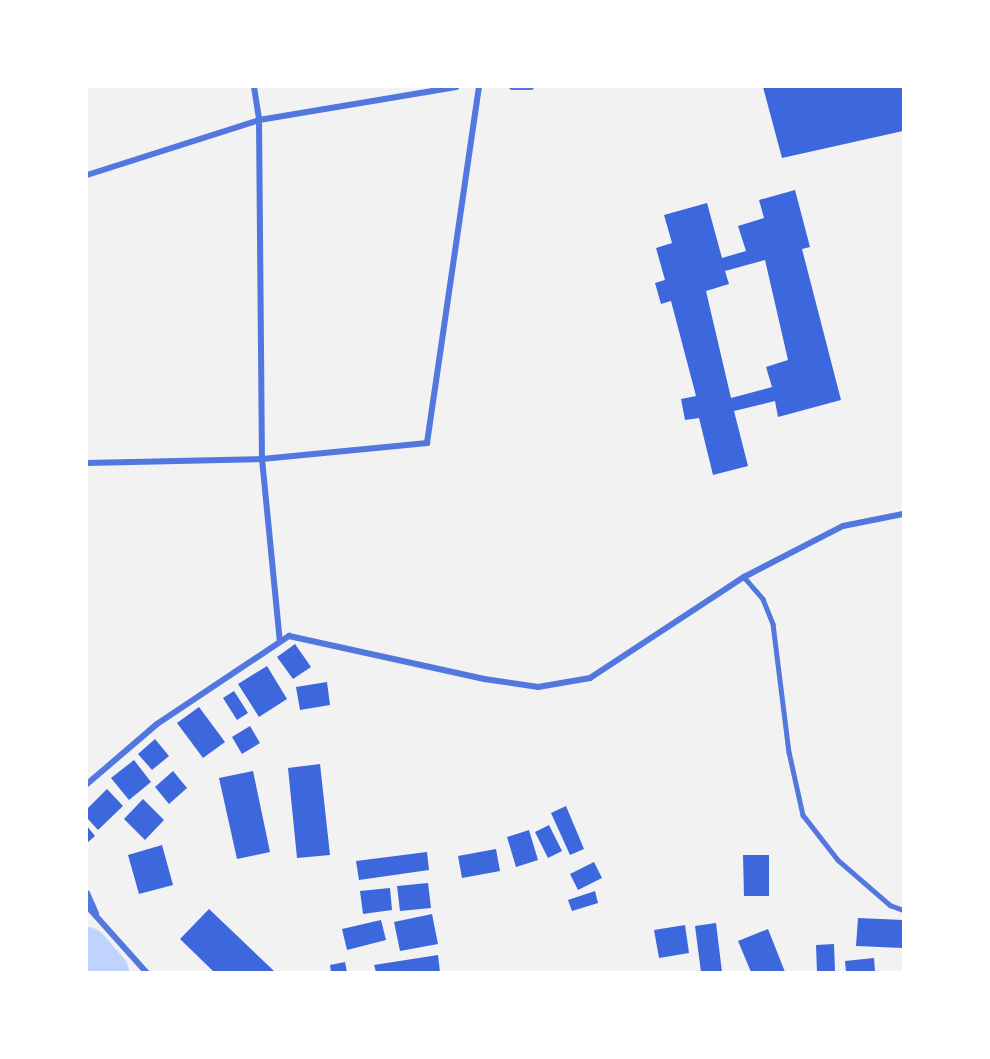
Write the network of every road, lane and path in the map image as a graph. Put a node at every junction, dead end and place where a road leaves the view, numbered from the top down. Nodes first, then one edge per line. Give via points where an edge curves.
1 (254, 87) edge
2 (456, 87) edge
3 (479, 87) edge
4 (512, 87) edge
5 (531, 87) edge
6 (259, 120) junction
7 (87, 175) edge
8 (262, 459) junction
9 (87, 464) edge
10 (903, 513) edge
11 (744, 577) junction
12 (280, 641) junction
13 (87, 784) edge
14 (87, 893) edge
15 (87, 906) edge
16 (903, 910) edge
17 (100, 921) junction
18 (146, 972) edge

1 - 6 street
2 - 6 street
3 - 8 street via 427,443
4 - 5 street
6 - 7 street
6 - 8 street
8 - 9 street
8 - 12 street
10 - 11 street via 843,526
11 - 12 street via 590,678 538,687 484,679 322,641 289,636
11 - 16 lane via 763,600 773,624 789,752 803,815 838,860 890,905
12 - 13 street via 157,724
14 - 17 street
15 - 17 street
17 - 18 street

